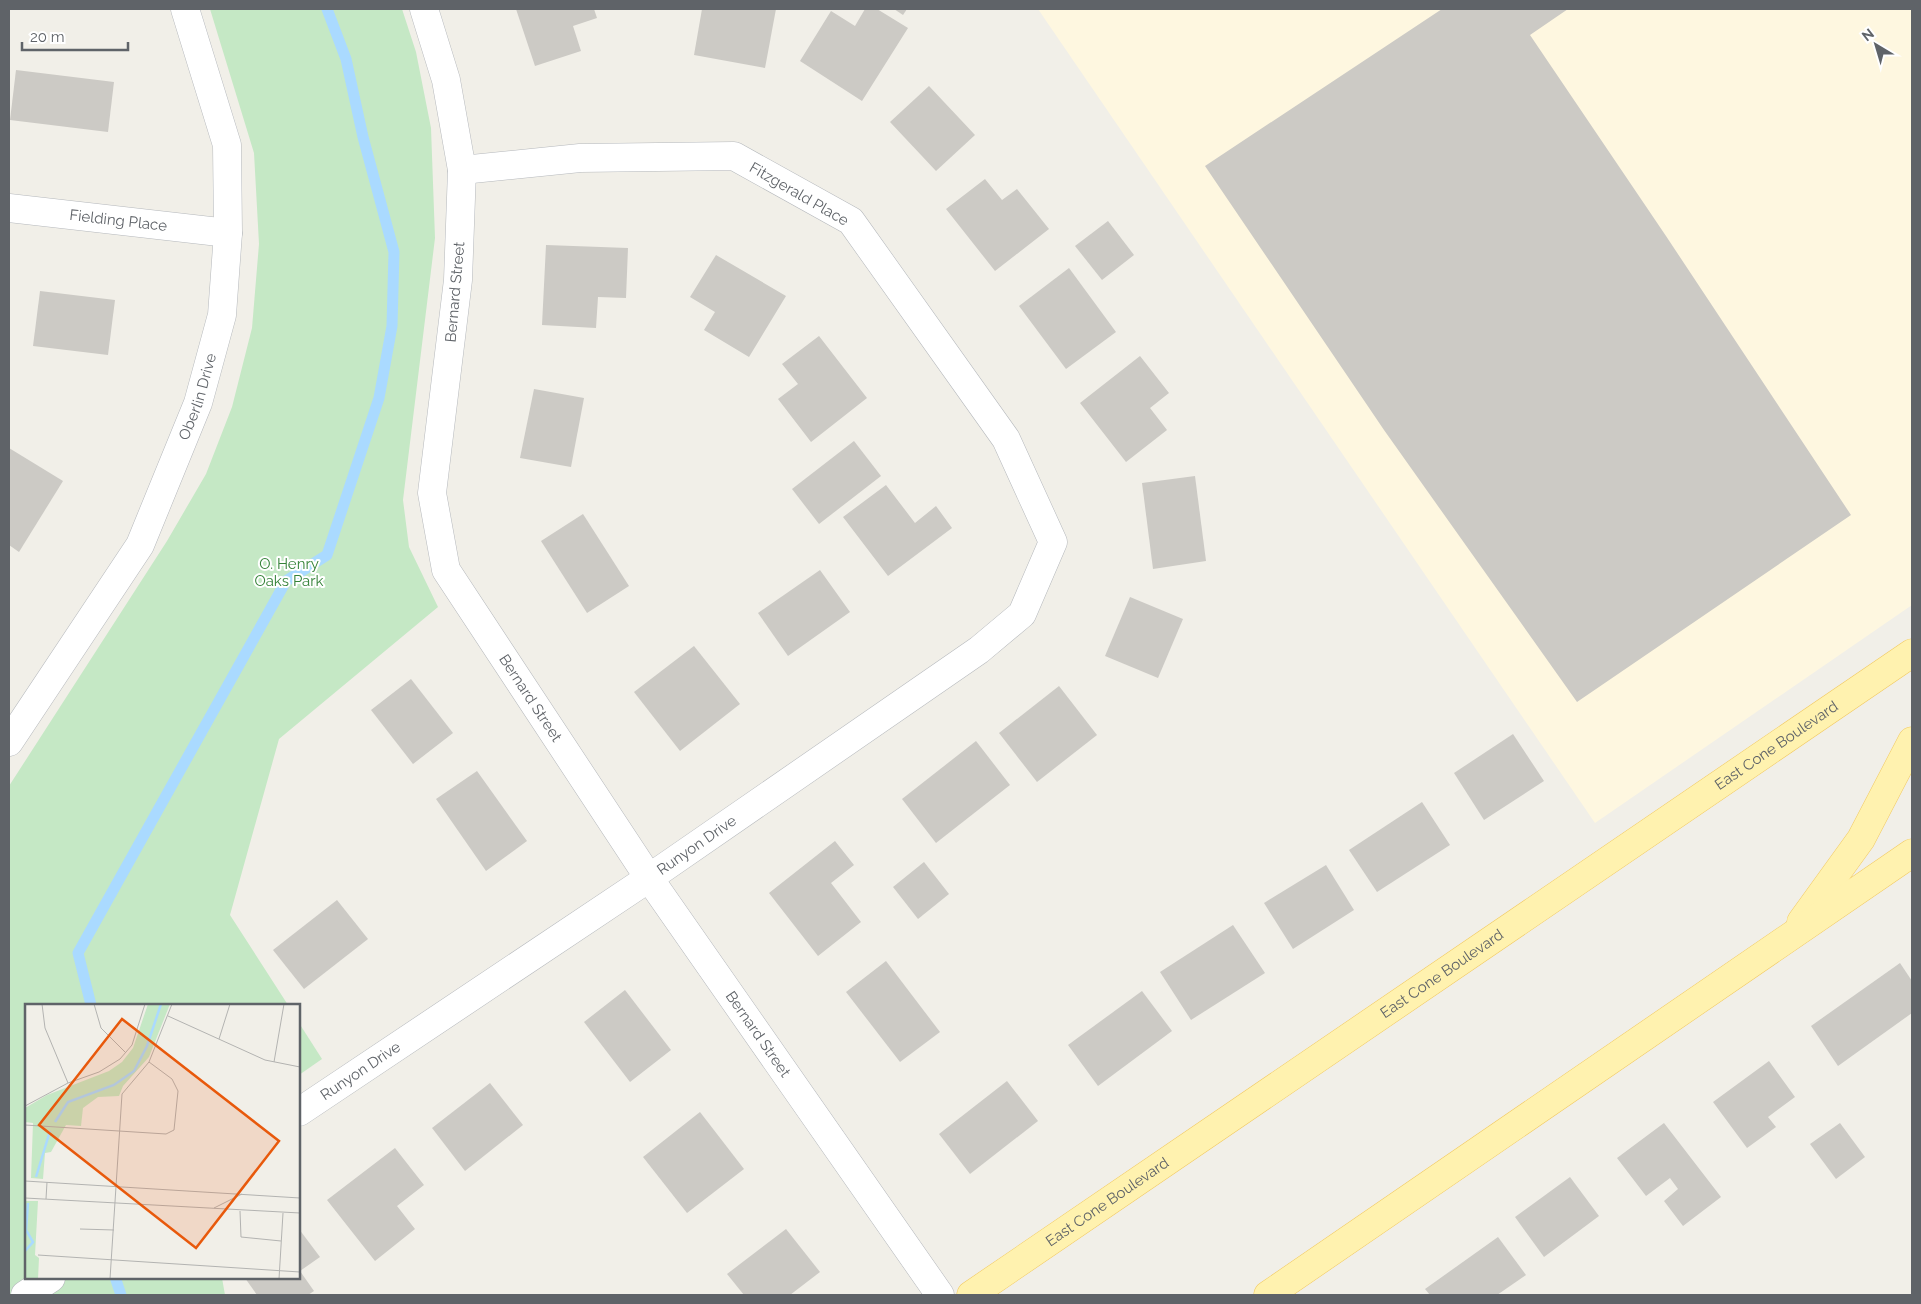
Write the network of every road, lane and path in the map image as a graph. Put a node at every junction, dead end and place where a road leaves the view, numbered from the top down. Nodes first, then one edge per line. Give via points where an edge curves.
1 (185, 9) edge
2 (424, 9) edge
3 (462, 170) junction
4 (9, 208) edge
5 (228, 233) junction
6 (1053, 542) joint
7 (1912, 653) edge
8 (1912, 741) edge
9 (9, 742) edge
10 (1912, 853) edge
11 (649, 878) junction
12 (1790, 938) junction
13 (300, 1111) edge
14 (49, 1279) edge
15 (25, 1295) edge
16 (940, 1295) edge
17 (971, 1295) edge
18 (1268, 1295) edge

1 - 5 street, Oberlin Drive via 227,145
2 - 3 street, Bernard Street via 446,80
3 - 6 street, Fitzgerald Place via 580,158 734,156 851,221 1006,439
3 - 11 street, Bernard Street via 458,280 432,494 446,570
4 - 5 street, Fielding Place
5 - 9 street, Oberlin Drive via 222,315 200,394 140,545
6 - 11 street, Runyon Drive via 1022,614 979,650
7 - 17 main road, East Cone Boulevard
8 - 12 main road via 1860,839
10 - 12 main road
11 - 13 street, Runyon Drive
11 - 16 street, Bernard Street
12 - 18 main road
14 - 15 street

